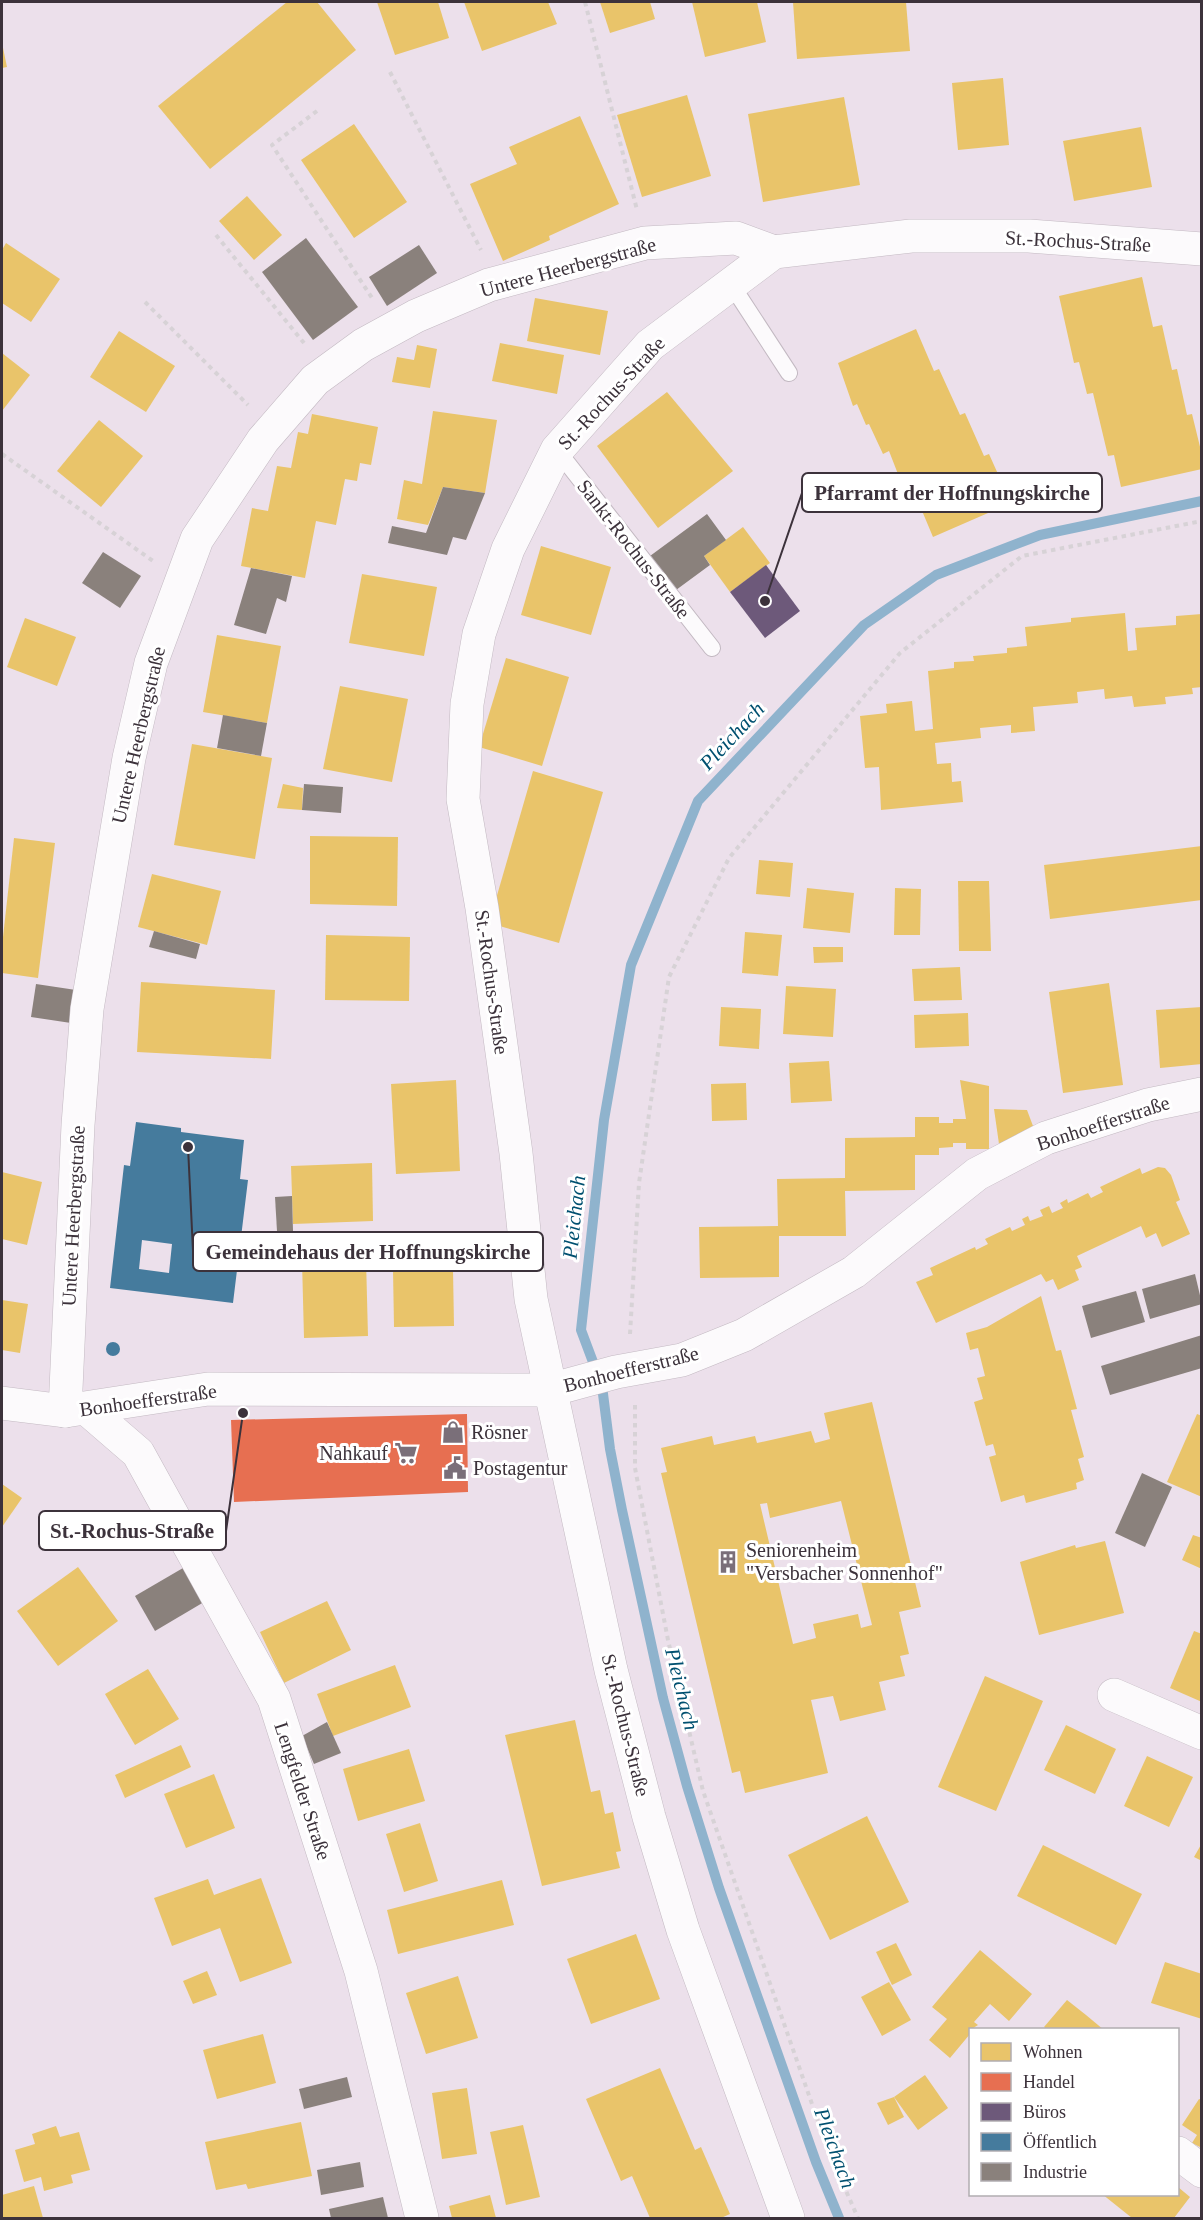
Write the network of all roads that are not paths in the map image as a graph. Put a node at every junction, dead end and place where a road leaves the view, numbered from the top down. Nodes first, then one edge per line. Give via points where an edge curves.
1 (1202, 249) edge
2 (774, 252) junction
3 (731, 284) junction
4 (789, 373) dead end
5 (557, 450) junction
6 (712, 648) dead end
7 (1202, 1094) edge
8 (550, 1390) junction
9 (2, 1403) edge
10 (76, 1410) junction
11 (1114, 1695) dead end
12 (1202, 1733) edge
13 (1179, 2154) edge
14 (1202, 2171) edge
15 (422, 2218) edge
16 (788, 2218) edge

1 - 2 street, St.-Rochus-Straße via 1029,236 911,236
2 - 3 street, St.-Rochus-Straße
2 - 10 street, Untere Heerbergstraße via 736,238 645,243 498,283 416,316 363,345 315,380 272,429 196,539 151,663 129,758 87,1008 78,1125
3 - 4 lane
3 - 5 street, St.-Rochus-Straße via 651,345
5 - 6 lane, Sankt-Rochus-Straße
5 - 8 street, St.-Rochus-Straße via 508,549 479,634 467,704 463,799 516,1153 531,1299
7 - 8 street, Bonhoefferstraße via 1148,1105 1046,1138 977,1174 854,1272 744,1335 682,1360 624,1370
8 - 10 street, Bonhoefferstraße via 208,1389
8 - 16 street, St.-Rochus-Straße via 611,1670 649,1817 683,1930
9 - 10 street
10 - 15 street, Lengfelder Straße via 138,1453 274,1699 361,1971
11 - 12 street
13 - 14 street

